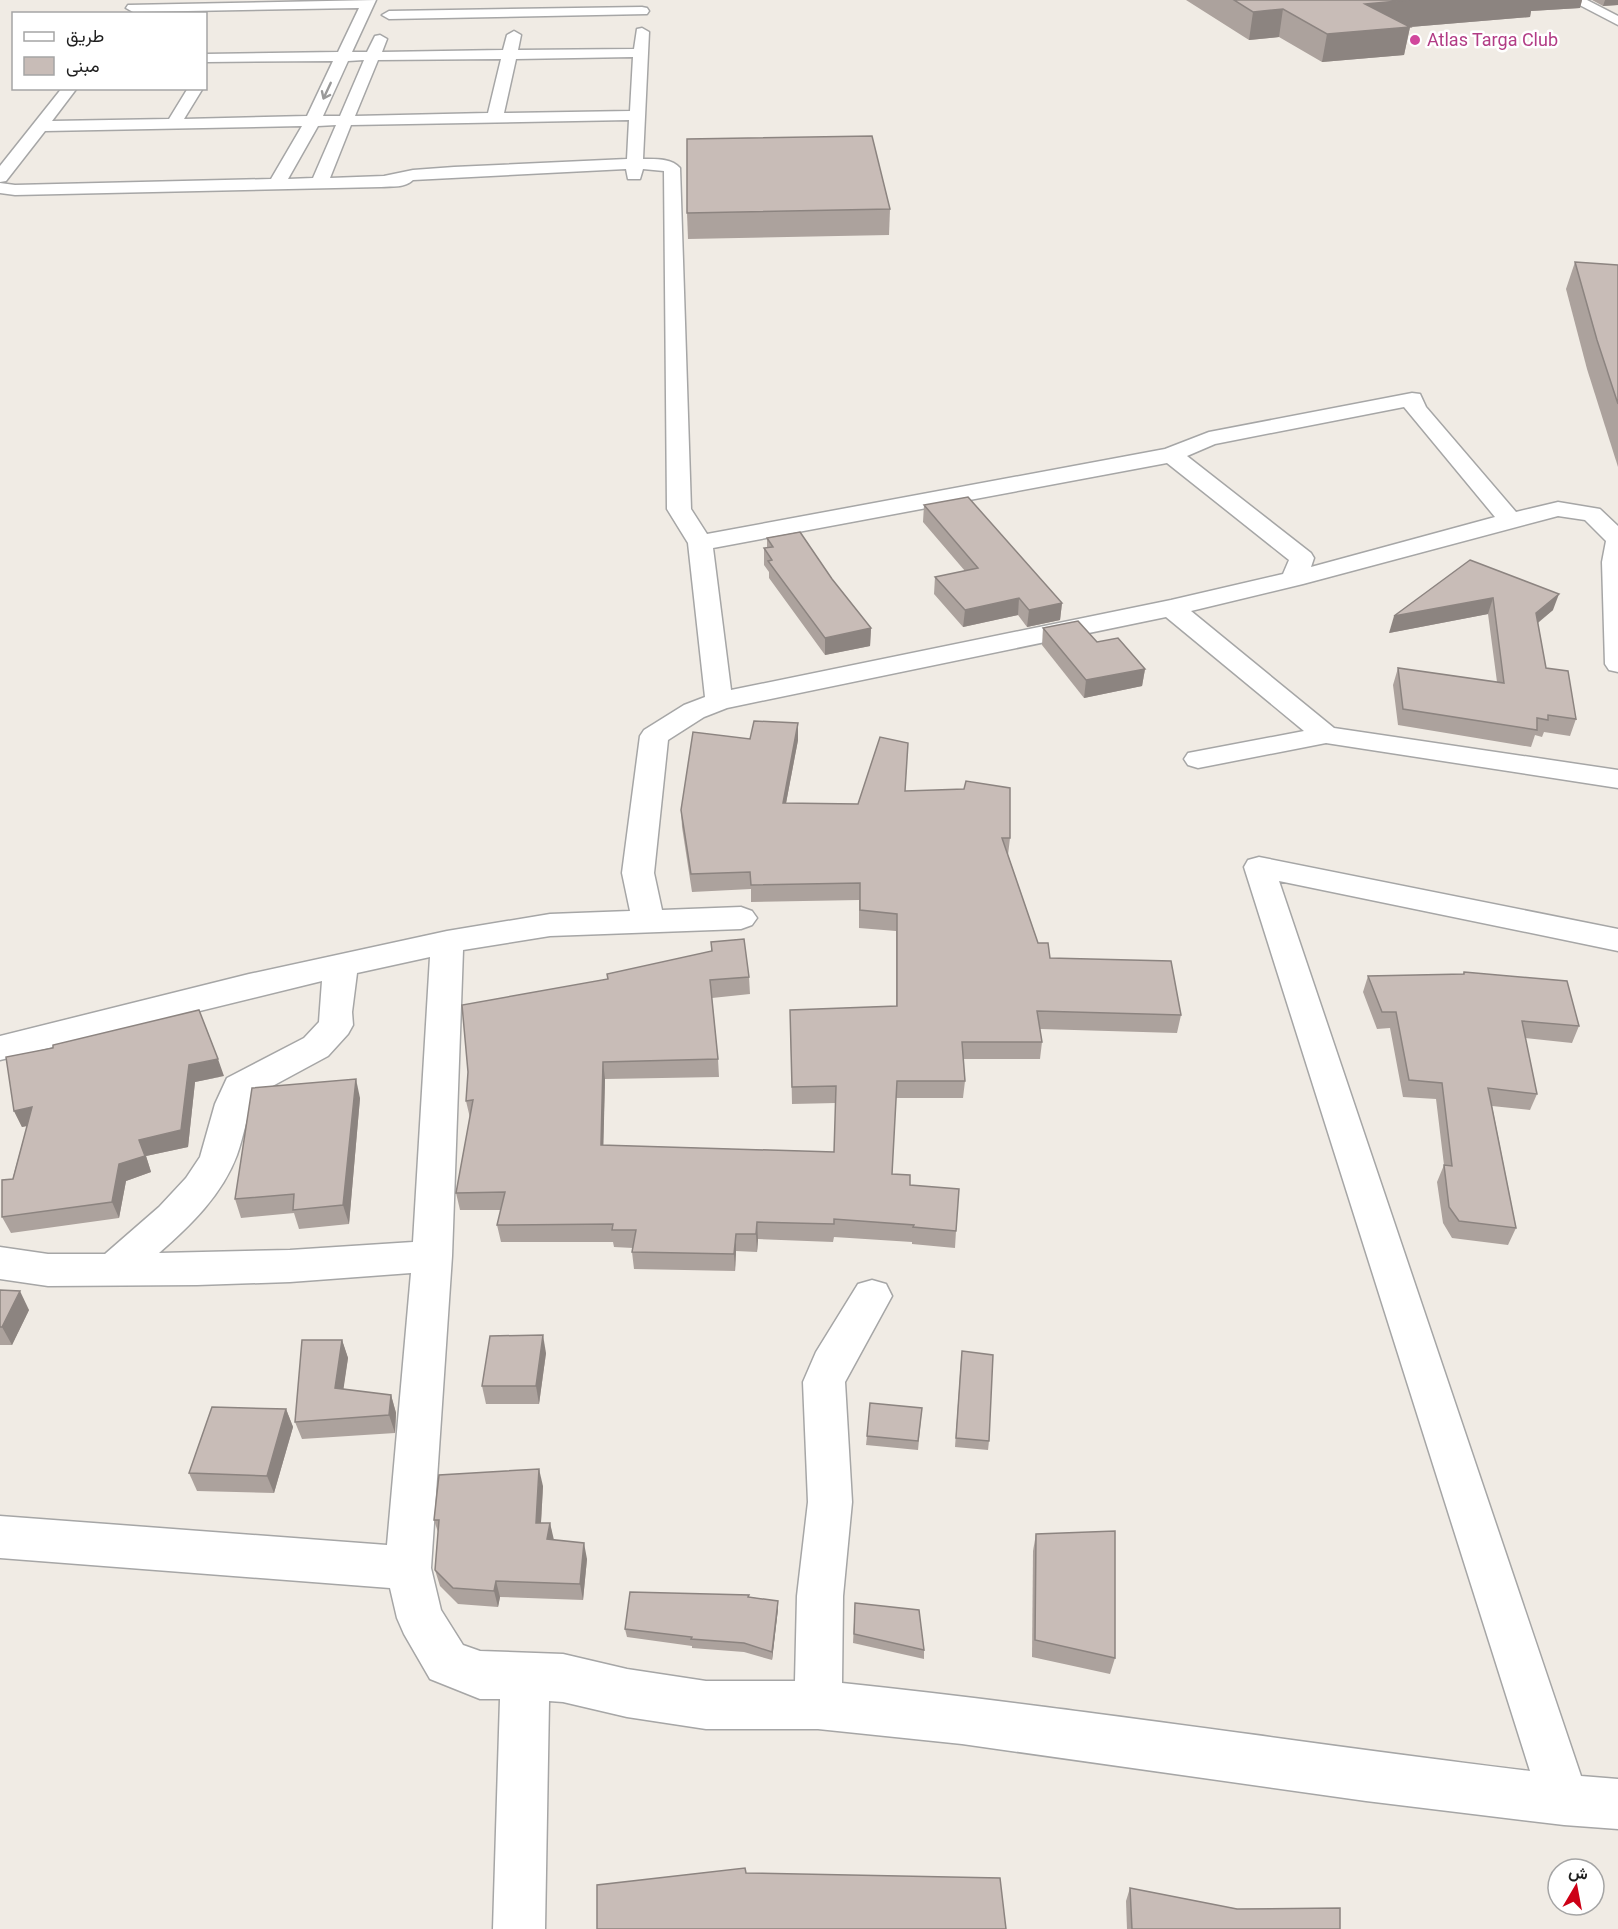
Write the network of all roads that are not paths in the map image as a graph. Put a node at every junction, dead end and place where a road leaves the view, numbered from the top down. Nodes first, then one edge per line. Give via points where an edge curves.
1 (395, 0) edge
2 (1577, 0) edge
3 (368, 2) edge
4 (642, 5) edge
5 (250, 6) junction
6 (134, 7) edge
7 (519, 13) junction
8 (389, 15) junction
9 (1618, 21) edge
10 (238, 24) dead end
11 (227, 41) dead end
12 (642, 53) junction
13 (508, 54) junction
14 (343, 56) junction
15 (373, 56) junction
16 (210, 58) edge
17 (68, 90) edge
18 (195, 90) edge
19 (637, 115) junction
20 (495, 117) junction
21 (348, 119) junction
22 (313, 120) junction
23 (174, 123) junction
24 (40, 126) junction
25 (635, 170) junction
26 (0, 177) edge
27 (319, 183) junction
28 (276, 185) junction
29 (0, 188) edge
30 (1171, 455) junction
31 (1510, 520) junction
32 (700, 543) junction
33 (1294, 579) junction
34 (1171, 608) junction
35 (1618, 664) edge
36 (719, 701) junction
37 (1326, 735) junction
38 (1198, 759) dead end
39 (1618, 779) edge
40 (741, 918) dead end
41 (648, 922) junction
42 (1618, 940) edge
43 (447, 942) junction
44 (341, 966) junction
45 (0, 1048) edge
46 (432, 1256) junction
47 (0, 1263) edge
48 (115, 1268) junction
49 (872, 1296) dead end
50 (0, 1537) edge
51 (408, 1568) junction
52 (525, 1677) junction
53 (818, 1705) junction
54 (1564, 1800) junction
55 (1618, 1804) edge
56 (519, 1929) edge

1 - 8 street
2 - 9 street
3 - 5 street
3 - 14 street
4 - 7 street
4 - 12 street
5 - 6 street
5 - 10 street
7 - 8 street
7 - 13 street
8 - 15 street
11 - 16 street
12 - 13 street
12 - 19 street
13 - 15 street
13 - 20 street
14 - 15 street
14 - 16 street
14 -> 22 street
15 - 21 street
17 - 24 street
18 - 23 street
19 - 20 street
19 - 25 street
20 - 21 street
21 - 22 street
21 - 27 street
22 - 23 street
22 - 28 street
23 - 24 street
24 - 26 street
25 - 27 street
25 - 32 street via 673,174 679,509
27 - 28 street
28 - 29 street
30 - 31 street via 1209,439 1412,399 1416,409
30 - 32 street
30 - 33 street via 1302,558
31 - 33 street
31 - 35 street via 1558,509 1592,514 1618,540 1614,562
32 - 36 street
33 - 34 street
34 - 36 street
34 - 37 street
36 - 41 street via 694,711 654,736 638,873
37 - 38 street
37 - 39 street
40 - 41 street
41 - 43 street via 550,925
42 - 54 street via 1259,867
43 - 44 street
43 - 46 street
44 - 45 street
44 - 48 street via 336,1025 316,1047 240,1087 218,1159 208,1176 168,1225
46 - 48 street via 290,1266
46 - 51 street
47 - 48 street via 48,1270
49 - 53 street via 824,1382 830,1502 820,1596
50 - 51 street
51 - 52 street via 420,1618 447,1664 480,1675
52 - 53 street via 563,1678 627,1693 706,1704
52 - 56 street
53 - 54 street via 962,1720
54 - 55 street

